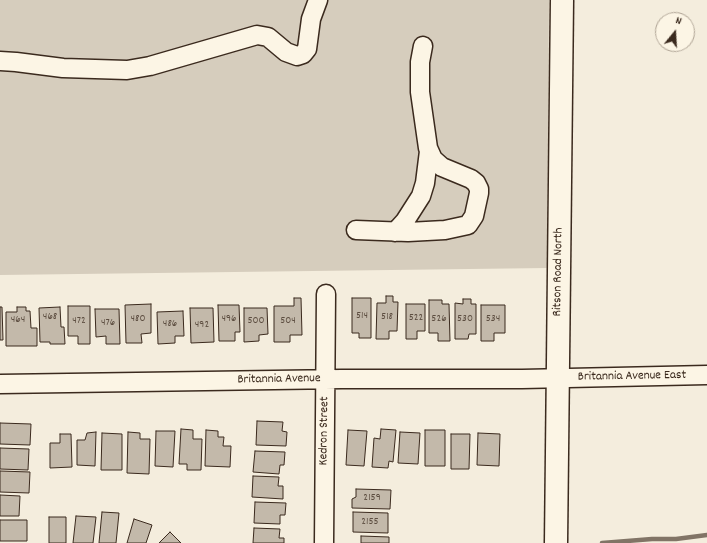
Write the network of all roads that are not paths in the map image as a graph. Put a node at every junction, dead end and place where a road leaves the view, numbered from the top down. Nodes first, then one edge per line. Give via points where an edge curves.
1 (318, 0) edge
2 (562, 0) edge
3 (423, 46) dead end
4 (0, 61) edge
5 (429, 150) junction
6 (356, 230) dead end
7 (395, 232) junction
8 (326, 294) dead end
9 (707, 375) edge
10 (557, 379) junction
11 (326, 380) junction
12 (0, 384) edge
13 (324, 543) edge
14 (556, 543) edge

1 - 4 street via 311,19 307,49 297,56 286,52 268,37 257,35 150,66 127,70 63,68
2 - 10 main road, Ritson Road North
3 - 5 street via 420,92
5 - 7 street via 421,196 405,222
5 - 7 street via 442,167 471,179 476,184 479,189 474,216 466,226 434,232
6 - 7 street
8 - 11 street, Kedron Street
9 - 10 street, Britannia Avenue East
10 - 11 street, Britannia Avenue
10 - 14 main road, Ritson Road North
11 - 12 street, Britannia Avenue
11 - 13 street, Kedron Street

